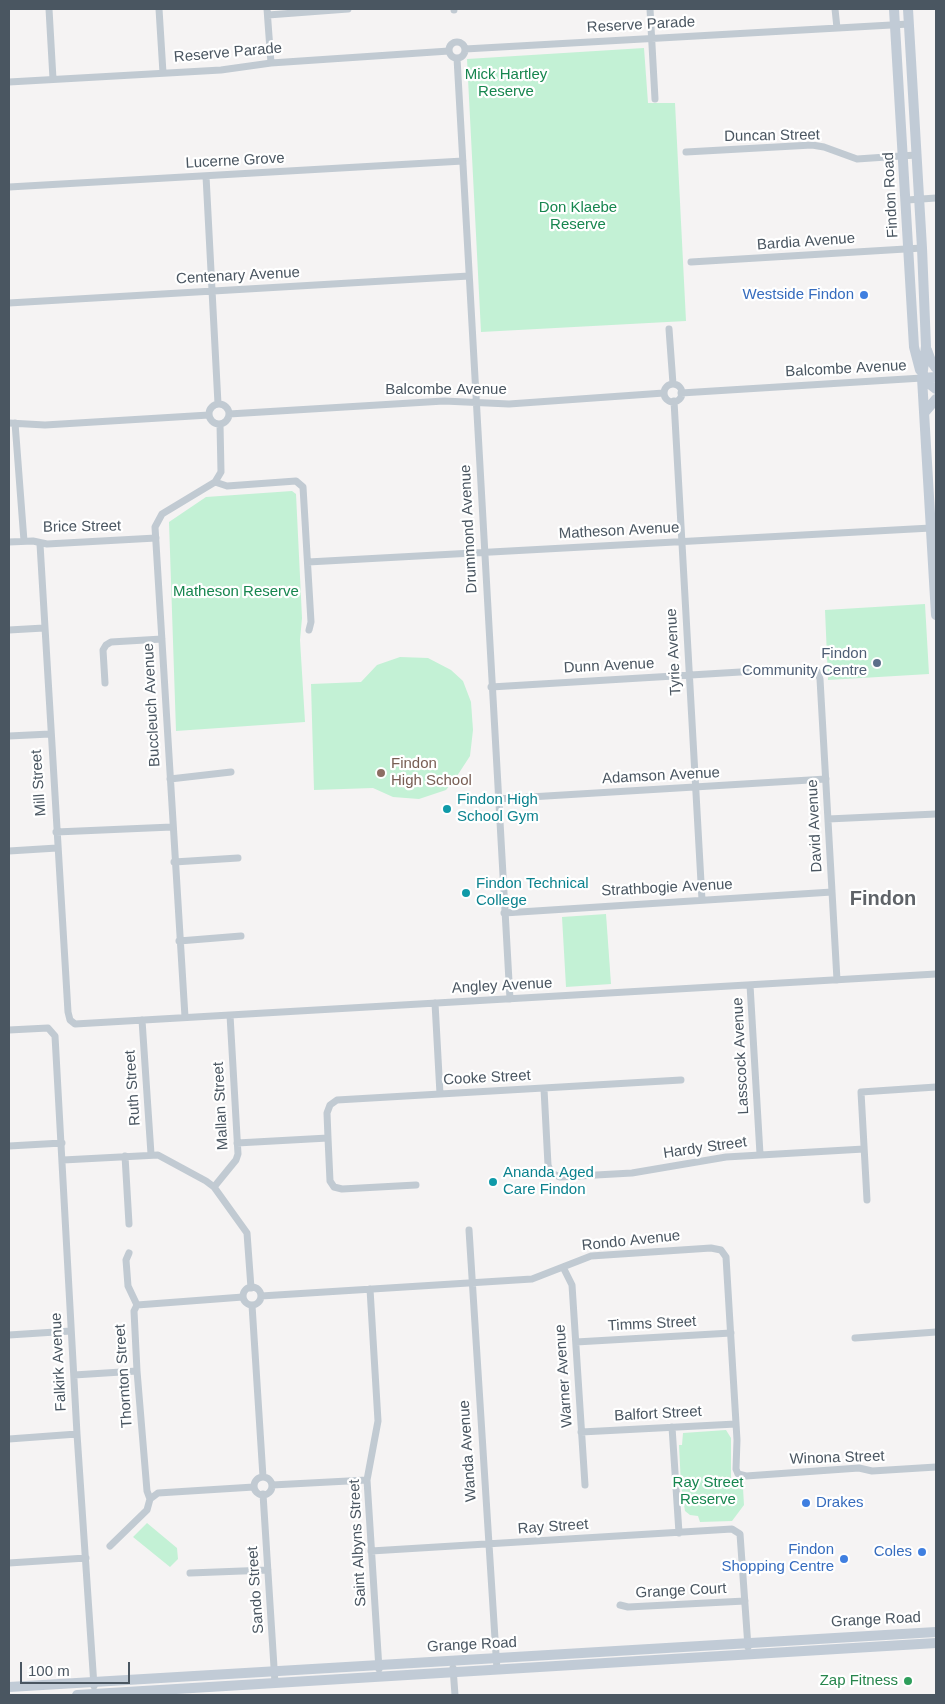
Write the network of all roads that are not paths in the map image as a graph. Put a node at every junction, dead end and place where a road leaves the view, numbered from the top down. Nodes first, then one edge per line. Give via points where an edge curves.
1 (49, 9) edge
2 (159, 9) edge
3 (348, 9) edge
4 (650, 9) edge
5 (836, 9) edge
6 (894, 9) edge
7 (908, 9) edge
8 (268, 12) edge
9 (909, 24) junction
10 (895, 25) junction
11 (837, 28) junction
12 (652, 38) junction
13 (465, 49) junction
14 (449, 51) junction
15 (457, 58) junction
16 (271, 63) junction
17 (163, 72) junction
18 (53, 79) junction
19 (9, 82) edge
20 (655, 99) dead end
21 (686, 152) dead end
22 (916, 155) junction
23 (904, 156) junction
24 (463, 161) junction
25 (206, 176) junction
26 (9, 187) edge
27 (936, 198) edge
28 (919, 199) junction
29 (907, 200) junction
30 (922, 248) junction
31 (910, 249) junction
32 (691, 262) dead end
33 (469, 276) junction
34 (911, 290) junction
35 (212, 291) junction
36 (923, 299) junction
37 (9, 303) edge
38 (669, 329) dead end
39 (926, 347) junction
40 (936, 368) edge
41 (936, 377) edge
42 (922, 378) junction
43 (673, 384) junction
44 (936, 390) edge
45 (664, 393) junction
46 (682, 393) junction
47 (936, 399) edge
48 (674, 401) junction
49 (476, 402) junction
50 (218, 404) junction
51 (925, 412) junction
52 (229, 414) junction
53 (209, 416) junction
54 (12, 423) edge
55 (220, 424) junction
56 (215, 482) junction
57 (931, 528) junction
58 (156, 538) junction
59 (24, 541) junction
60 (9, 542) edge
61 (681, 542) junction
62 (40, 544) junction
63 (484, 553) junction
64 (308, 562) junction
65 (935, 568) edge
66 (936, 615) edge
67 (44, 628) junction
68 (9, 630) edge
69 (309, 630) dead end
70 (162, 640) junction
71 (817, 671) joint
72 (689, 676) junction
73 (106, 683) dead end
74 (491, 687) junction
75 (50, 734) junction
76 (9, 736) edge
77 (231, 772) dead end
78 (170, 778) junction
79 (826, 780) junction
80 (695, 788) junction
81 (497, 799) junction
82 (936, 814) edge
83 (828, 819) junction
84 (172, 827) junction
85 (56, 832) junction
86 (57, 848) junction
87 (9, 851) edge
88 (238, 858) dead end
89 (174, 862) junction
90 (832, 892) junction
91 (702, 900) junction
92 (504, 913) junction
93 (241, 936) dead end
94 (179, 940) junction
95 (936, 974) edge
96 (837, 980) junction
97 (750, 985) junction
98 (510, 999) junction
99 (435, 1003) junction
100 (230, 1015) junction
101 (185, 1017) junction
102 (70, 1020) joint
103 (142, 1020) junction
104 (9, 1030) edge
105 (681, 1080) dead end
106 (936, 1087) edge
107 (544, 1089) junction
108 (440, 1094) junction
109 (328, 1138) junction
110 (62, 1143) junction
111 (237, 1143) junction
112 (9, 1146) edge
113 (864, 1148) junction
114 (151, 1154) junction
115 (760, 1154) junction
116 (125, 1156) junction
117 (63, 1160) junction
118 (416, 1185) dead end
119 (214, 1187) junction
120 (867, 1200) dead end
121 (128, 1224) dead end
122 (469, 1230) dead end
123 (129, 1253) dead end
124 (563, 1266) junction
125 (472, 1283) junction
126 (251, 1288) junction
127 (370, 1289) junction
128 (261, 1296) junction
129 (243, 1298) junction
130 (137, 1305) junction
131 (252, 1305) junction
132 (72, 1331) junction
133 (936, 1332) edge
134 (731, 1333) junction
135 (9, 1336) edge
136 (855, 1338) dead end
137 (576, 1342) junction
138 (137, 1371) junction
139 (74, 1375) junction
140 (736, 1424) junction
141 (672, 1427) junction
142 (581, 1432) junction
143 (77, 1434) junction
144 (9, 1439) edge
145 (936, 1467) edge
146 (738, 1474) joint
147 (263, 1477) junction
148 (367, 1480) junction
149 (272, 1485) junction
150 (585, 1485) dead end
151 (254, 1487) junction
152 (263, 1494) junction
153 (150, 1499) junction
154 (679, 1533) junction
155 (488, 1545) junction
156 (110, 1546) dead end
157 (371, 1551) junction
158 (86, 1558) junction
159 (9, 1562) edge
160 (268, 1570) junction
161 (190, 1573) dead end
162 (745, 1601) junction
163 (620, 1604) dead end
164 (936, 1632) edge
165 (836, 1638) junction
166 (747, 1643) junction
167 (936, 1643) edge
168 (840, 1649) junction
169 (828, 1650) junction
170 (748, 1654) junction
171 (496, 1658) junction
172 (452, 1661) junction
173 (379, 1665) junction
174 (497, 1670) junction
175 (275, 1671) junction
176 (453, 1672) junction
177 (206, 1676) junction
178 (380, 1677) junction
179 (94, 1682) junction
180 (275, 1683) junction
181 (9, 1687) edge
182 (207, 1691) edge
183 (94, 1694) edge
184 (78, 1695) edge
185 (455, 1695) edge

1 - 18 street
2 - 17 street
3 - 8 street
4 - 12 street
5 - 11 street
6 - 10 main road, Findon Road
7 - 9 main road, Findon Road
8 - 16 street
9 - 10 street, Reserve Parade
9 - 22 main road, Findon Road
10 - 11 street, Reserve Parade
10 - 23 main road, Findon Road
11 - 12 street, Reserve Parade
12 - 13 street, Reserve Parade
12 - 20 street
13 - 14 street via 454,43
13 - 15 street via 463,56
14 - 15 street
14 - 16 street, Reserve Parade
15 - 24 street, Drummond Avenue
16 - 17 street, Reserve Parade via 221,70
17 - 18 street, Reserve Parade
18 - 19 street, Reserve Parade
21 - 23 street, Duncan Street via 812,145 857,158
22 - 23 street, Duncan Street
22 - 28 main road, Findon Road
23 - 29 main road, Findon Road
24 - 25 street, Lucerne Grove
24 - 33 street, Drummond Avenue
25 - 26 street, Lucerne Grove
25 - 35 street
27 - 28 street
28 - 29 street
28 - 30 main road, Findon Road
29 - 31 main road, Findon Road
30 - 31 street, Bardia Avenue
30 - 36 main road, Findon Road
31 - 32 street, Bardia Avenue
31 - 34 main road, Findon Road
33 - 35 street, Centenary Avenue
33 - 49 street, Drummond Avenue
34 - 36 main road
34 - 42 main road, Findon Road via 914,347
35 - 37 street, Centenary Avenue
35 - 50 street
36 - 39 main road, Findon Road
38 - 43 street
39 - 40 main road
39 - 42 main road, Findon Road
41 - 42 main road
42 - 44 main road
42 - 46 street, Balcombe Avenue
42 - 51 main road, Findon Road
43 - 45 street
43 - 46 street
45 - 48 street via 668,400
45 - 49 street, Balcombe Avenue via 509,404
46 - 48 street
47 - 51 main road
48 - 61 street, Tyrie Avenue
49 - 52 street, Balcombe Avenue via 444,401
49 - 63 street, Drummond Avenue
50 - 52 street via 227,408
50 - 53 street via 210,410
51 - 57 main road, Findon Road
52 - 55 street
53 - 54 street via 46,425
53 - 55 street
54 - 59 street
55 - 56 street via 221,472
56 - 58 street, Buccleuch Avenue via 162,514 155,527
56 - 64 street via 227,486 300,483 303,487
57 - 61 street, Matheson Avenue
57 - 65 main road, Findon Road
58 - 62 street, Brice Street
58 - 70 street, Buccleuch Avenue
59 - 60 street, Brice Street
59 - 62 street, Brice Street
61 - 63 street, Matheson Avenue
61 - 72 street, Tyrie Avenue
62 - 67 street, Mill Street
63 - 64 street, Matheson Avenue
63 - 74 street, Drummond Avenue
64 - 69 street
65 - 66 main road, Findon Road
67 - 68 street
67 - 75 street, Mill Street
70 - 73 street via 111,642 106,645
70 - 78 street, Buccleuch Avenue
71 - 72 street, Dunn Avenue via 807,668
71 - 79 street, David Avenue
72 - 74 street, Dunn Avenue
72 - 80 street, Tyrie Avenue
74 - 81 street, Drummond Avenue
75 - 76 street
75 - 85 street, Mill Street
77 - 78 street
78 - 84 street, Buccleuch Avenue
79 - 80 street, Adamson Avenue
79 - 83 street, David Avenue
80 - 81 street, Adamson Avenue
80 - 91 street, Tyrie Avenue
81 - 92 street, Drummond Avenue
82 - 83 street
83 - 90 street, David Avenue
84 - 85 street
84 - 89 street, Buccleuch Avenue
85 - 86 street, Mill Street
86 - 87 street
86 - 102 street, Mill Street
88 - 89 street
89 - 94 street, Buccleuch Avenue
90 - 91 street, Strathbogie Avenue
90 - 96 street, David Avenue
91 - 92 street, Strathbogie Avenue
92 - 98 street, Drummond Avenue
93 - 94 street
94 - 101 street, Buccleuch Avenue
95 - 96 street, Angley Avenue
96 - 97 street, Angley Avenue
97 - 98 street, Angley Avenue
97 - 115 street, Lasscock Avenue
98 - 99 street, Angley Avenue
99 - 100 street, Angley Avenue
99 - 108 street
100 - 101 street, Angley Avenue
100 - 111 street, Mallan Street
101 - 103 street, Angley Avenue
102 - 103 street, Angley Avenue via 76,1024
103 - 114 street, Ruth Street
104 - 110 street, Falkirk Avenue via 44,1027 52,1030 55,1036
105 - 107 street, Cooke Street
106 - 113 street via 861,1092
107 - 108 street, Cooke Street
107 - 115 street, Hardy Street via 548,1165 551,1173 560,1177 632,1173
108 - 109 street, Cooke Street via 337,1100 327,1113
109 - 111 street
109 - 118 street, Cooke Street via 330,1181 334,1187
110 - 112 street
110 - 117 street, Falkirk Avenue
111 - 119 street, Mallan Street via 236,1160
113 - 115 street, Hardy Street
113 - 120 street
114 - 116 street
114 - 119 street via 186,1168
116 - 117 street
116 - 121 street
117 - 132 street, Falkirk Avenue
119 - 126 street via 247,1233
122 - 125 street, Wanda Avenue
123 - 130 street, Thornton Street via 126,1260 128,1286
124 - 125 street, Rondo Avenue via 532,1279
124 - 134 street, Rondo Avenue via 591,1256 721,1250 726,1257
124 - 137 street, Warner Avenue via 572,1285
125 - 127 street, Rondo Avenue
125 - 155 street, Wanda Avenue
126 - 128 street via 258,1290
126 - 129 street via 246,1290
127 - 128 street, Rondo Avenue
127 - 148 street, Saint Albyns Street via 378,1421
128 - 131 street via 258,1303
129 - 130 street
129 - 131 street
130 - 138 street, Thornton Street via 134,1311
131 - 147 street
132 - 135 street
132 - 139 street, Falkirk Avenue
133 - 136 street
134 - 137 street, Timms Street
134 - 140 street, Rondo Avenue
137 - 142 street, Warner Avenue
138 - 139 street
138 - 153 street, Thornton Street
139 - 143 street, Falkirk Avenue
140 - 141 street, Balfort Street
140 - 146 street, Rondo Avenue
141 - 142 street, Balfort Street
141 - 154 street
142 - 150 street, Warner Avenue
143 - 144 street
143 - 158 street, Falkirk Avenue
145 - 146 street, Winona Street
147 - 149 street via 268,1478
147 - 151 street via 257,1479
148 - 149 street
148 - 157 street, Saint Albyns Street
149 - 152 street via 268,1493
151 - 152 street
151 - 153 street via 158,1493
152 - 160 street, Sando Street
153 - 156 street via 147,1510
154 - 155 street, Ray Street
154 - 162 street, Ray Street via 732,1529 740,1534
155 - 157 street, Ray Street
155 - 171 street, Wanda Avenue
157 - 173 street, Saint Albyns Street
158 - 159 street
158 - 179 street, Falkirk Avenue
160 - 161 street
160 - 175 street, Sando Street
162 - 163 street, Grange Court via 628,1607
162 - 166 street
164 - 165 main road, Grange Road
165 - 166 main road, Grange Road
165 - 168 main road
165 - 169 main road
166 - 170 street
166 - 171 main road, Grange Road
167 - 168 main road, Grange Road
168 - 169 main road, Grange Road
169 - 170 main road, Grange Road
170 - 174 main road, Grange Road
171 - 172 main road, Grange Road
171 - 174 street, Wanda Avenue
172 - 173 main road, Grange Road
172 - 176 street
173 - 175 main road, Grange Road
173 - 178 street, Saint Albyns Street
174 - 176 main road, Grange Road
175 - 177 main road, Grange Road
175 - 180 street, Sando Street
176 - 178 main road, Grange Road
176 - 185 street
177 - 179 main road, Grange Road
177 - 182 street
178 - 180 main road, Grange Road
179 - 181 main road, Grange Road
179 - 183 street, Falkirk Avenue
180 - 182 main road, Grange Road
182 - 183 main road, Grange Road
183 - 184 main road, Grange Road

